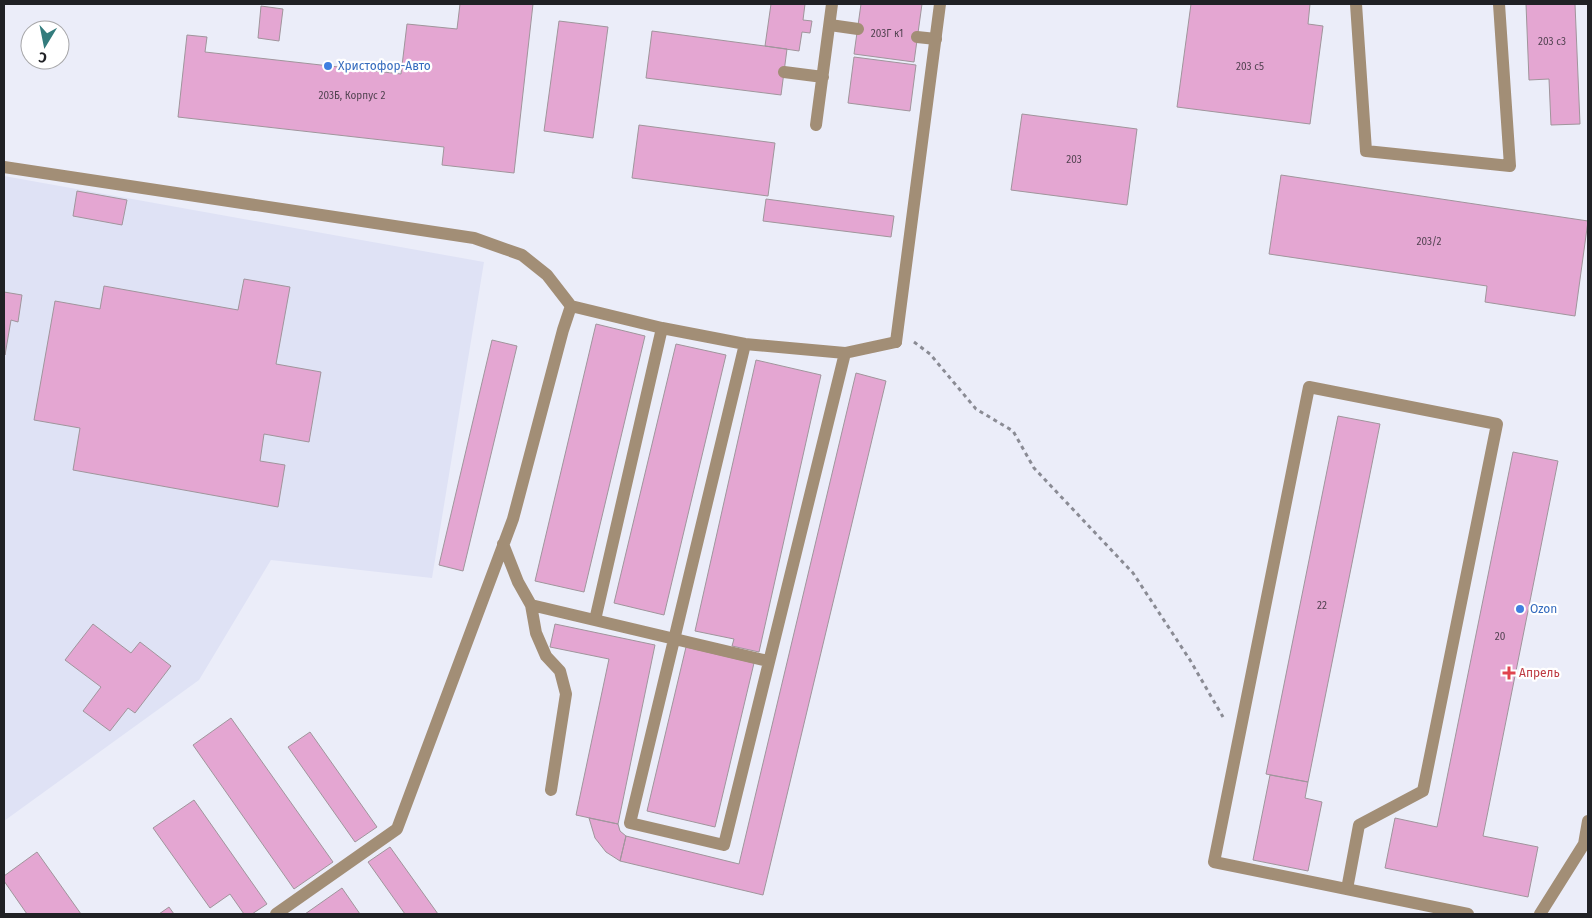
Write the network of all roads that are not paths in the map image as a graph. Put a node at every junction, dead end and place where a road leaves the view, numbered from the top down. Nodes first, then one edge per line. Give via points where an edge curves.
1 (832, 4) edge
2 (940, 4) edge
3 (1356, 4) edge
4 (1499, 4) edge
5 (830, 25) junction
6 (858, 29) dead end
7 (917, 37) dead end
8 (936, 39) junction
9 (784, 72) dead end
10 (822, 77) junction
11 (816, 124) dead end
12 (4, 167) edge
13 (571, 306) junction
14 (662, 328) junction
15 (744, 344) junction
16 (845, 353) junction
17 (504, 544) junction
18 (531, 605) junction
19 (596, 620) junction
20 (673, 638) junction
21 (768, 661) junction
22 (551, 790) dead end
23 (1588, 821) edge
24 (1346, 889) junction
25 (276, 914) edge
26 (1468, 914) edge
27 (1540, 914) edge

1 - 5 street
2 - 8 street
3 - 4 street via 1366,151 1510,166
5 - 6 street
5 - 10 street
7 - 8 street
8 - 16 street via 897,336
9 - 10 street
10 - 11 street
12 - 13 street via 474,238 522,255 547,275
13 - 14 street
13 - 17 street
14 - 15 street
14 - 19 street
15 - 16 street
15 - 20 street
16 - 21 street
17 - 18 street via 518,582
17 - 25 street via 397,829
18 - 19 street
18 - 22 street via 536,633 546,656 560,671 566,694
19 - 20 street
20 - 21 street
20 - 21 street via 630,823 724,845
23 - 27 street via 1584,844
24 - 24 street via 1359,825 1424,791 1497,424 1309,387 1214,862
24 - 26 street

